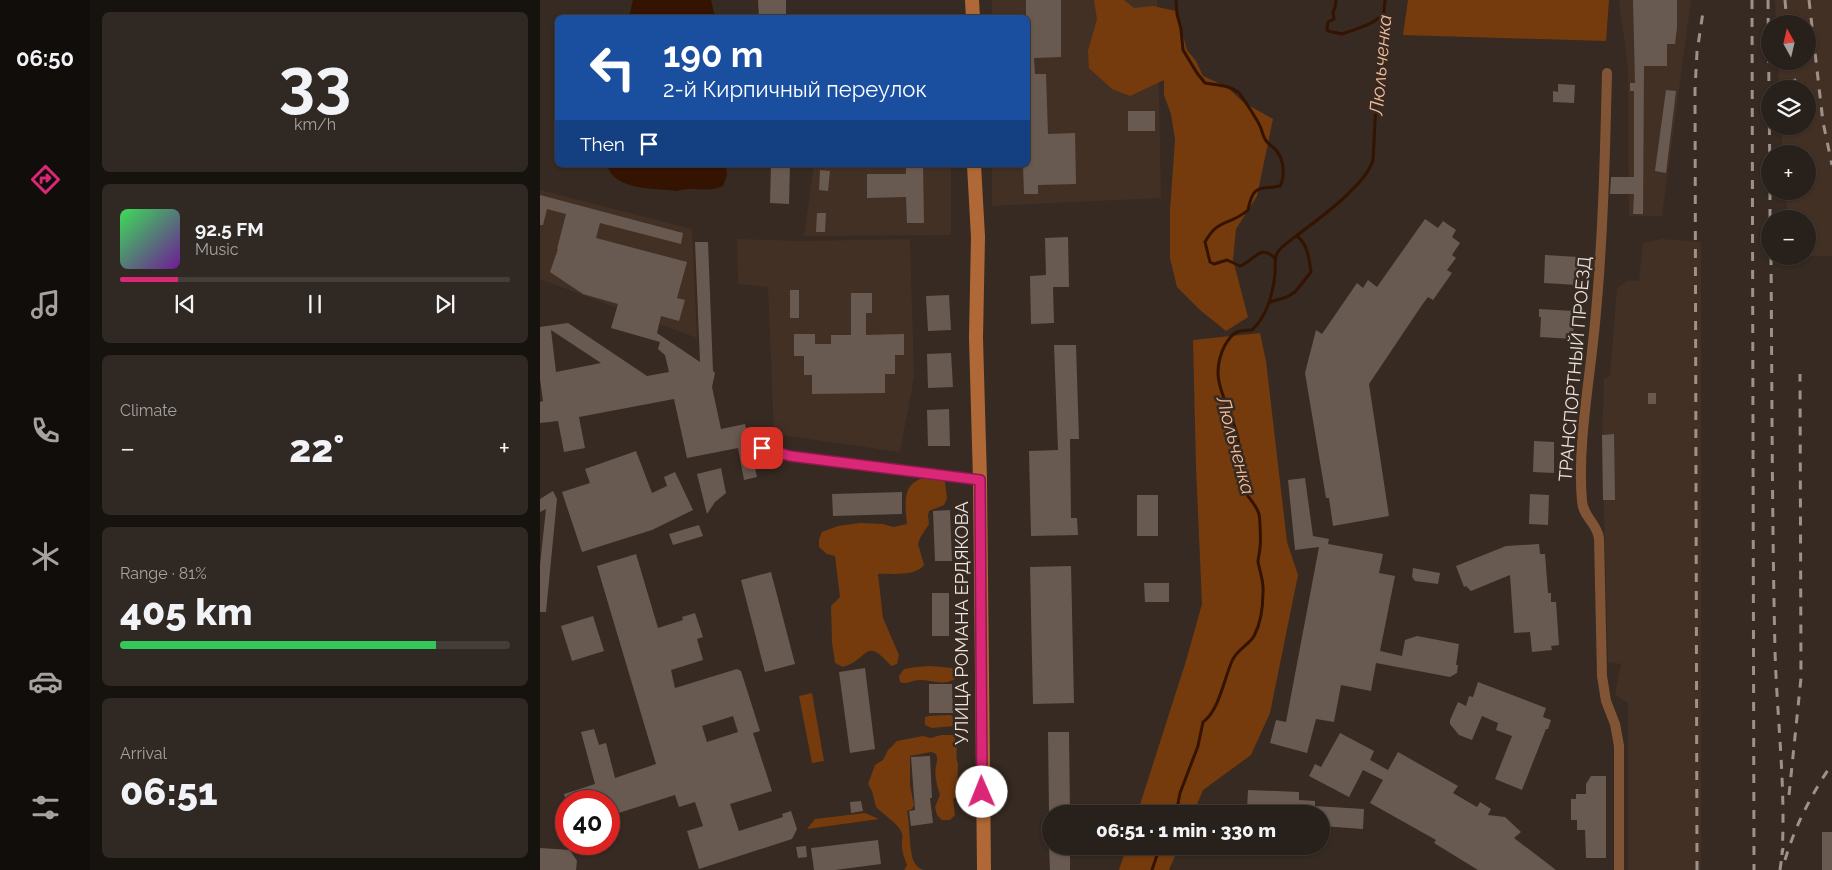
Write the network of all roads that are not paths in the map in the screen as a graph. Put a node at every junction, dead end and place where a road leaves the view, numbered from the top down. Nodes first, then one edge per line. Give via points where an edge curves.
1 (972, 0) edge
2 (973, 15) edge
3 (1607, 73) dead end
4 (974, 167) edge
5 (762, 448) dead end
6 (980, 480) junction
7 (984, 870) edge
8 (1618, 870) edge

1 - 2 street
3 - 8 street, ТРАНСПОРТНЫЙ ПРОЕЗД via 1603,223 1583,439 1582,500 1583,509 1596,526 1599,538 1602,676 1619,746
4 - 6 street, УЛИЦА РОМАНА ЕРДЯКОВА via 978,237 976,338
5 - 6 street via 790,456
6 - 7 street, УЛИЦА РОМАНА ЕРДЯКОВА

